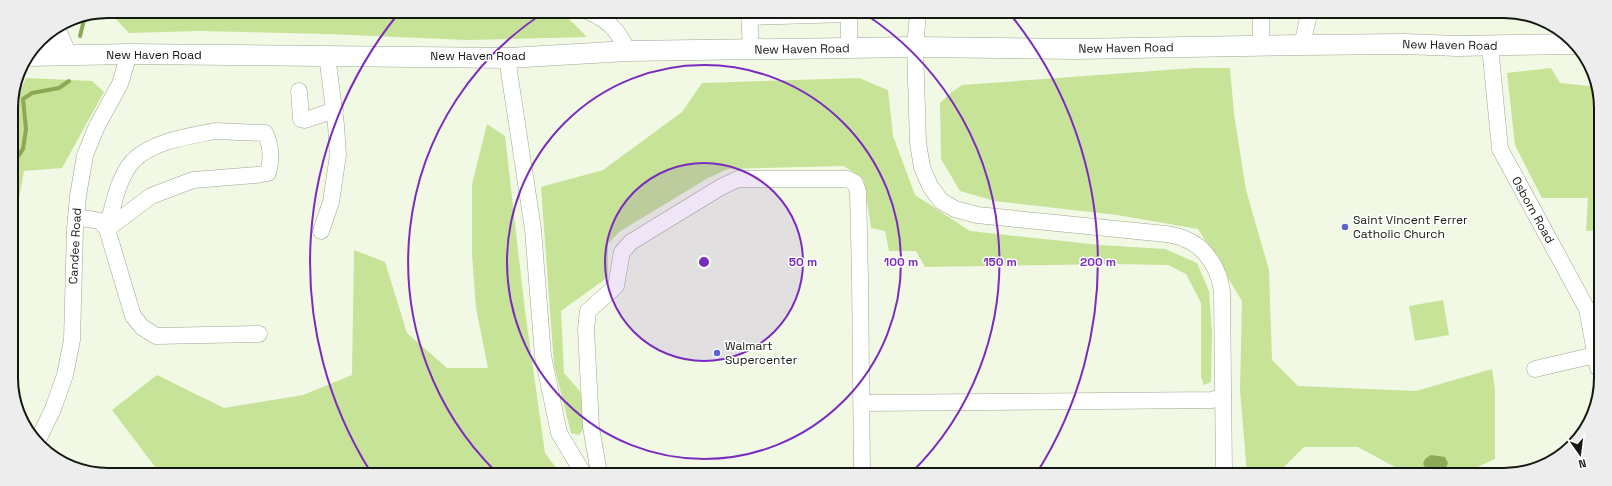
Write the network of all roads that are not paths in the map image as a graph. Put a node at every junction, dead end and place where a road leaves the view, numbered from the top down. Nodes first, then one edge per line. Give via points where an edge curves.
1 (602, 18) edge
2 (749, 18) edge
3 (849, 18) edge
4 (918, 18) edge
5 (1261, 18) edge
6 (1308, 18) edge
7 (59, 32) edge
8 (46, 43) edge
9 (1568, 44) edge
10 (1261, 45) junction
11 (1302, 45) junction
12 (1490, 46) junction
13 (915, 47) junction
14 (850, 48) junction
15 (751, 50) junction
16 (628, 51) junction
17 (129, 54) junction
18 (69, 55) junction
19 (37, 56) edge
20 (327, 56) junction
21 (507, 58) junction
22 (299, 91) dead end
23 (334, 110) junction
24 (76, 218) junction
25 (106, 229) junction
26 (321, 231) dead end
27 (1593, 308) edge
28 (1594, 322) edge
29 (259, 334) dead end
30 (1594, 362) edge
31 (1535, 369) dead end
32 (1223, 396) junction
33 (862, 403) junction
34 (40, 436) edge
35 (580, 468) edge
36 (598, 468) edge
37 (862, 468) edge
38 (1224, 468) edge

1 - 16 street via 619,33
2 - 15 street
3 - 14 street
4 - 13 street
5 - 10 street
6 - 11 street
7 - 18 street
8 - 19 street
9 - 12 main road, New Haven Road
10 - 11 main road, New Haven Road
10 - 13 main road, New Haven Road via 1075,49
11 - 12 main road, New Haven Road
12 - 27 street, Osborn Road via 1500,149
13 - 14 main road, New Haven Road
13 - 32 street via 918,143 922,167 930,186 941,201 955,209 977,215 1166,234 1185,239 1199,247 1218,272 1221,286
14 - 15 main road, New Haven Road
15 - 16 main road, New Haven Road
16 - 21 main road, New Haven Road
17 - 18 main road, New Haven Road
17 - 20 main road, New Haven Road
17 - 24 street, Candee Road via 120,84 97,126 85,155
18 - 19 main road, New Haven Road
20 - 21 main road, New Haven Road
20 - 23 street
21 - 35 street via 533,229 544,356 559,433
22 - 23 street via 301,119 305,120
23 - 26 street via 338,155 331,202
24 - 25 street via 100,222
24 - 34 street, Candee Road via 72,340 65,375
25 - 25 street via 122,179 134,161 153,147 178,138 215,131 265,133 270,142 268,173 193,180 151,196
25 - 29 street via 133,316 142,327 156,336
27 - 28 street, Osborn Road
30 - 31 street
32 - 33 street via 1212,400
32 - 38 street
33 - 36 street via 860,253 858,191 855,183 846,179 738,179 631,242 622,252 616,286 588,311 586,329 591,427
33 - 37 street

